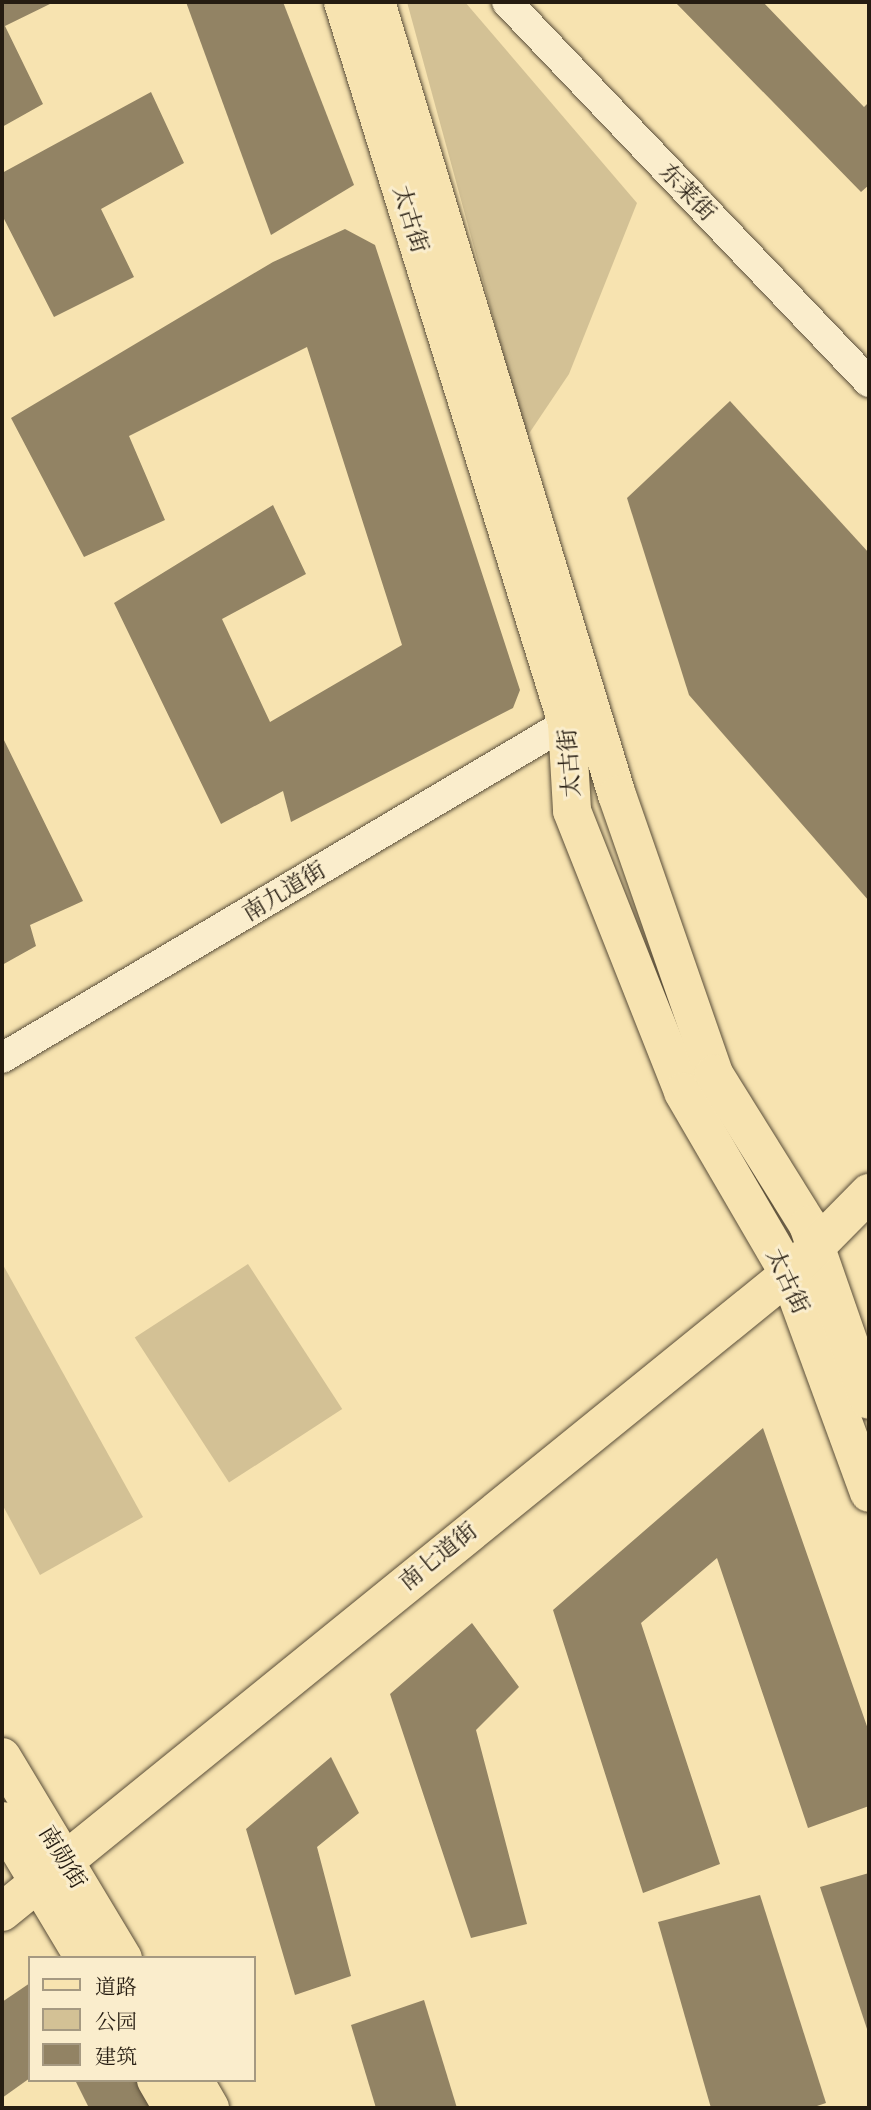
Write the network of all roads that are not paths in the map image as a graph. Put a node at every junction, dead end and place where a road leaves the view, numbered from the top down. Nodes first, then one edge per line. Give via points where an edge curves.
1 (343, 2) edge
2 (376, 2) edge
3 (507, 2) edge
4 (869, 382) edge
5 (567, 723) junction
6 (2, 1058) edge
7 (869, 1193) edge
8 (816, 1247) junction
9 (789, 1274) junction
10 (869, 1400) edge
11 (869, 1493) edge
12 (2, 1756) edge
13 (2, 1821) edge
14 (52, 1869) junction
15 (2, 1912) edge
16 (83, 1956) edge
17 (121, 1956) edge
18 (157, 2082) edge
19 (195, 2082) edge
20 (172, 2108) edge
21 (210, 2108) edge

1 - 5 main road, 太古街
2 - 8 main road, 太古街 via 617,795 714,1074
3 - 4 street, 东莱街
5 - 6 street, 南九道街
5 - 9 main road, 太古街 via 572,811 683,1092
7 - 8 main road, 南七道街
8 - 9 main road, 南七道街
8 - 10 main road, 太古街
9 - 11 main road, 太古街
9 - 14 main road, 南七道街
12 - 14 main road, 南勋街
13 - 14 main road, 南勋街
14 - 15 main road, 南七道街
14 - 16 main road, 南勋街
14 - 17 main road, 南勋街
18 - 20 main road
19 - 21 main road

